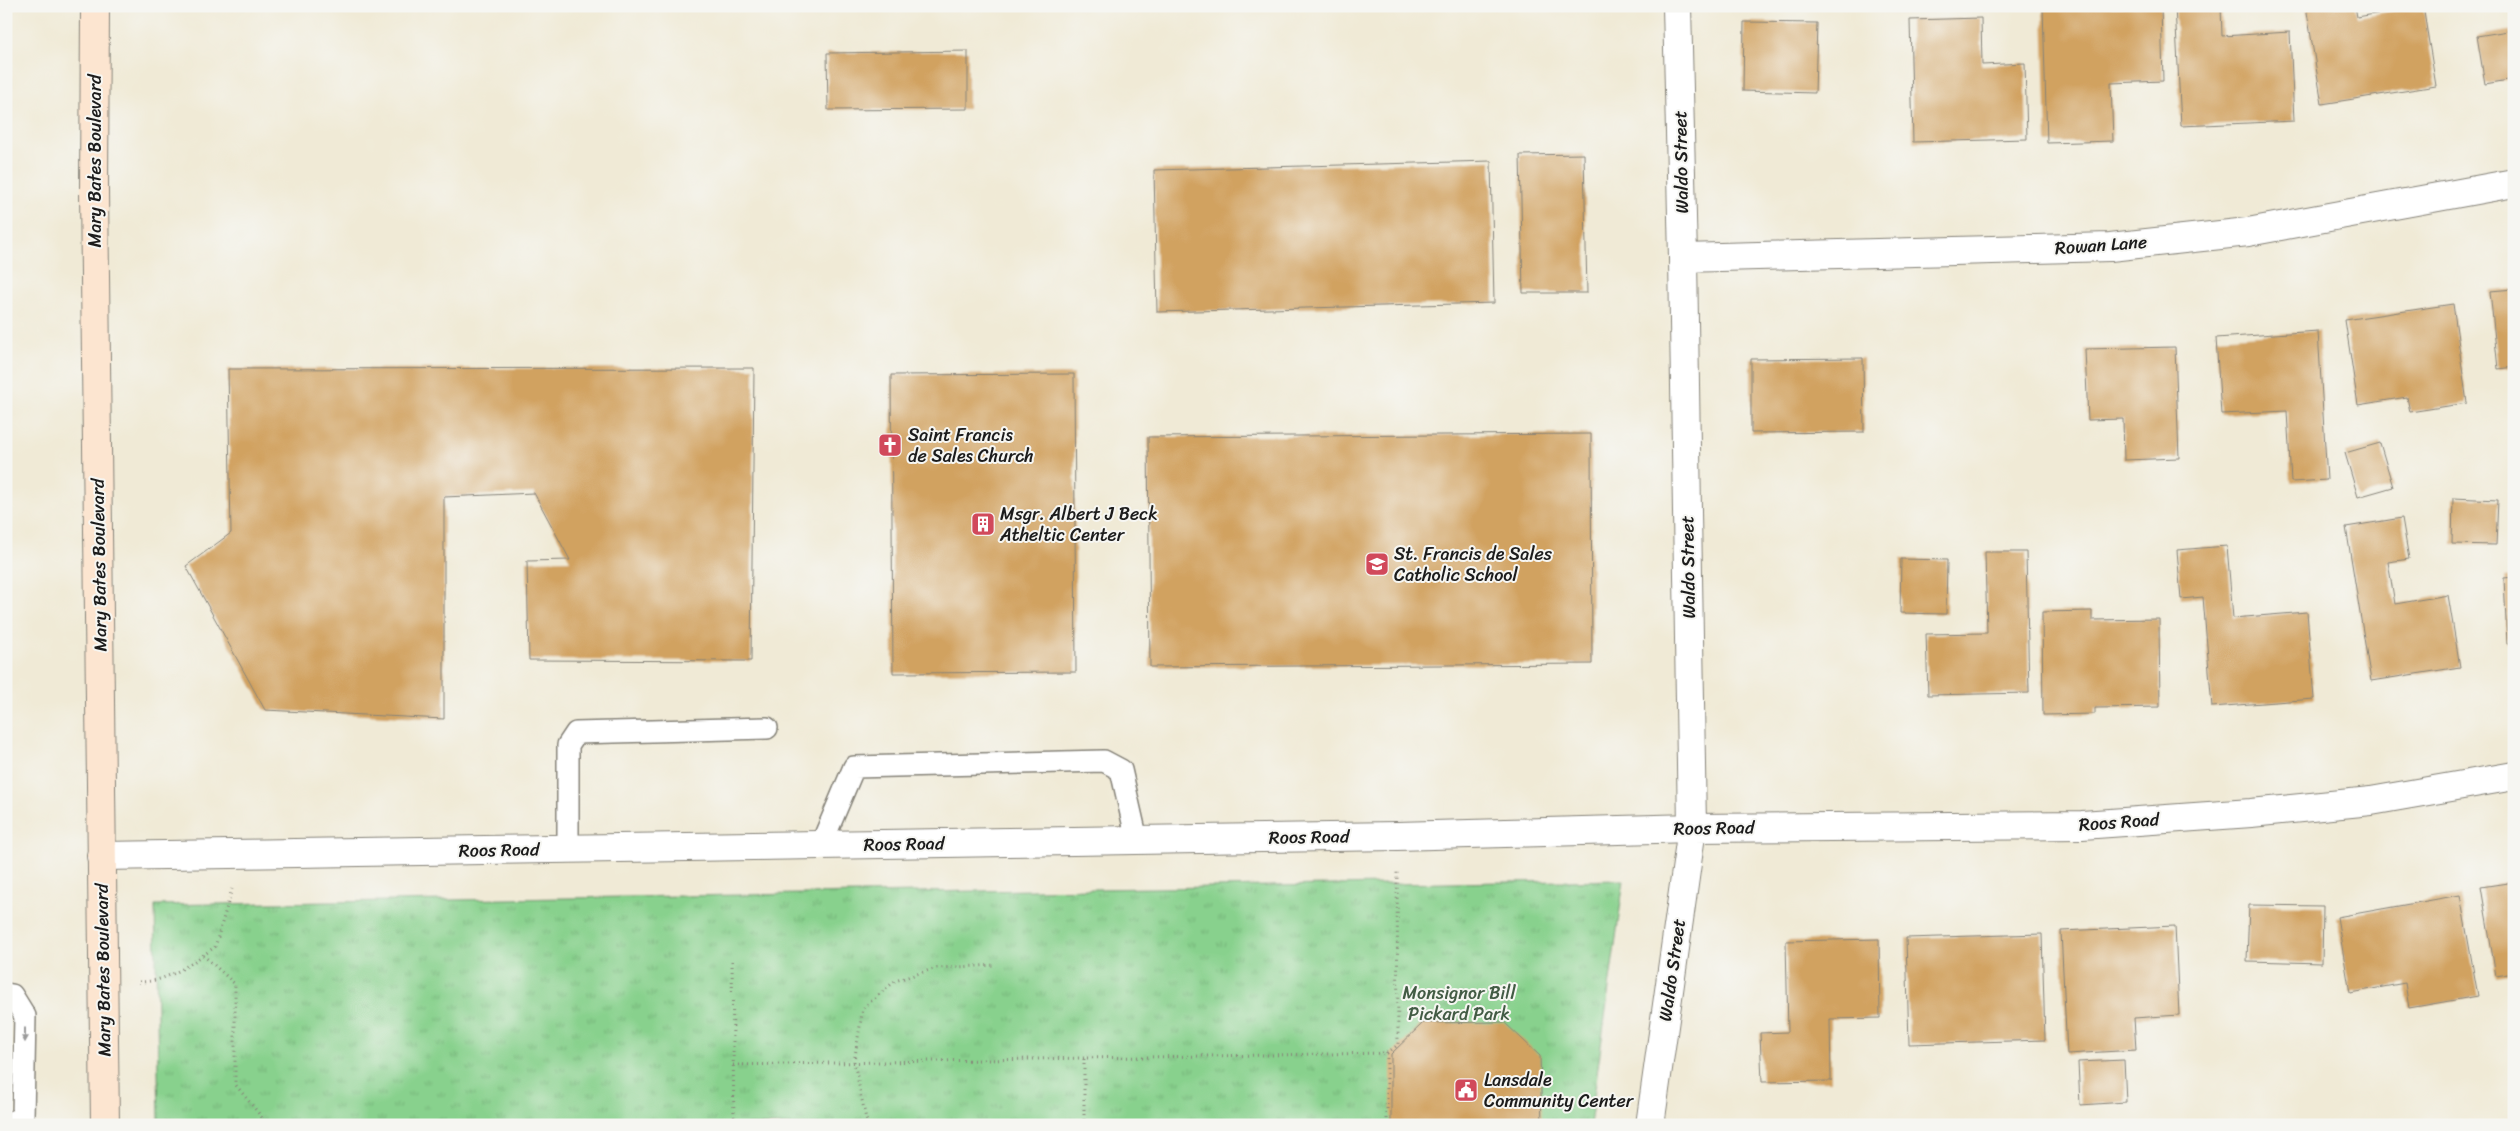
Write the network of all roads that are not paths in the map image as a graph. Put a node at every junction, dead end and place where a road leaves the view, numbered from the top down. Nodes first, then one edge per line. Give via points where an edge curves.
1 (95, 6) edge
2 (1677, 6) edge
3 (2514, 183) edge
4 (1683, 258) junction
5 (766, 728) dead end
6 (2514, 776) edge
7 (1692, 828) junction
8 (1137, 840) junction
9 (821, 845) junction
10 (568, 848) junction
11 (101, 856) junction
12 (6, 994) edge
13 (6, 1124) edge
14 (105, 1125) edge
15 (1650, 1125) edge

1 - 11 street, Mary Bates Boulevard
2 - 4 street, Waldo Street
3 - 4 street, Rowan Lane via 2248,232 2110,247
4 - 7 street, Waldo Street
5 - 10 lane via 576,733 568,745
6 - 7 street, Roos Road via 2370,801 2082,825
7 - 8 street, Roos Road
7 - 15 street, Waldo Street
8 - 9 street, Roos Road
8 - 9 lane via 1121,770 1104,761 854,767
9 - 10 street, Roos Road
10 - 11 street, Roos Road
11 - 14 street, Mary Bates Boulevard
12 -> 13 lane via 12,995 25,1016 23,1116

